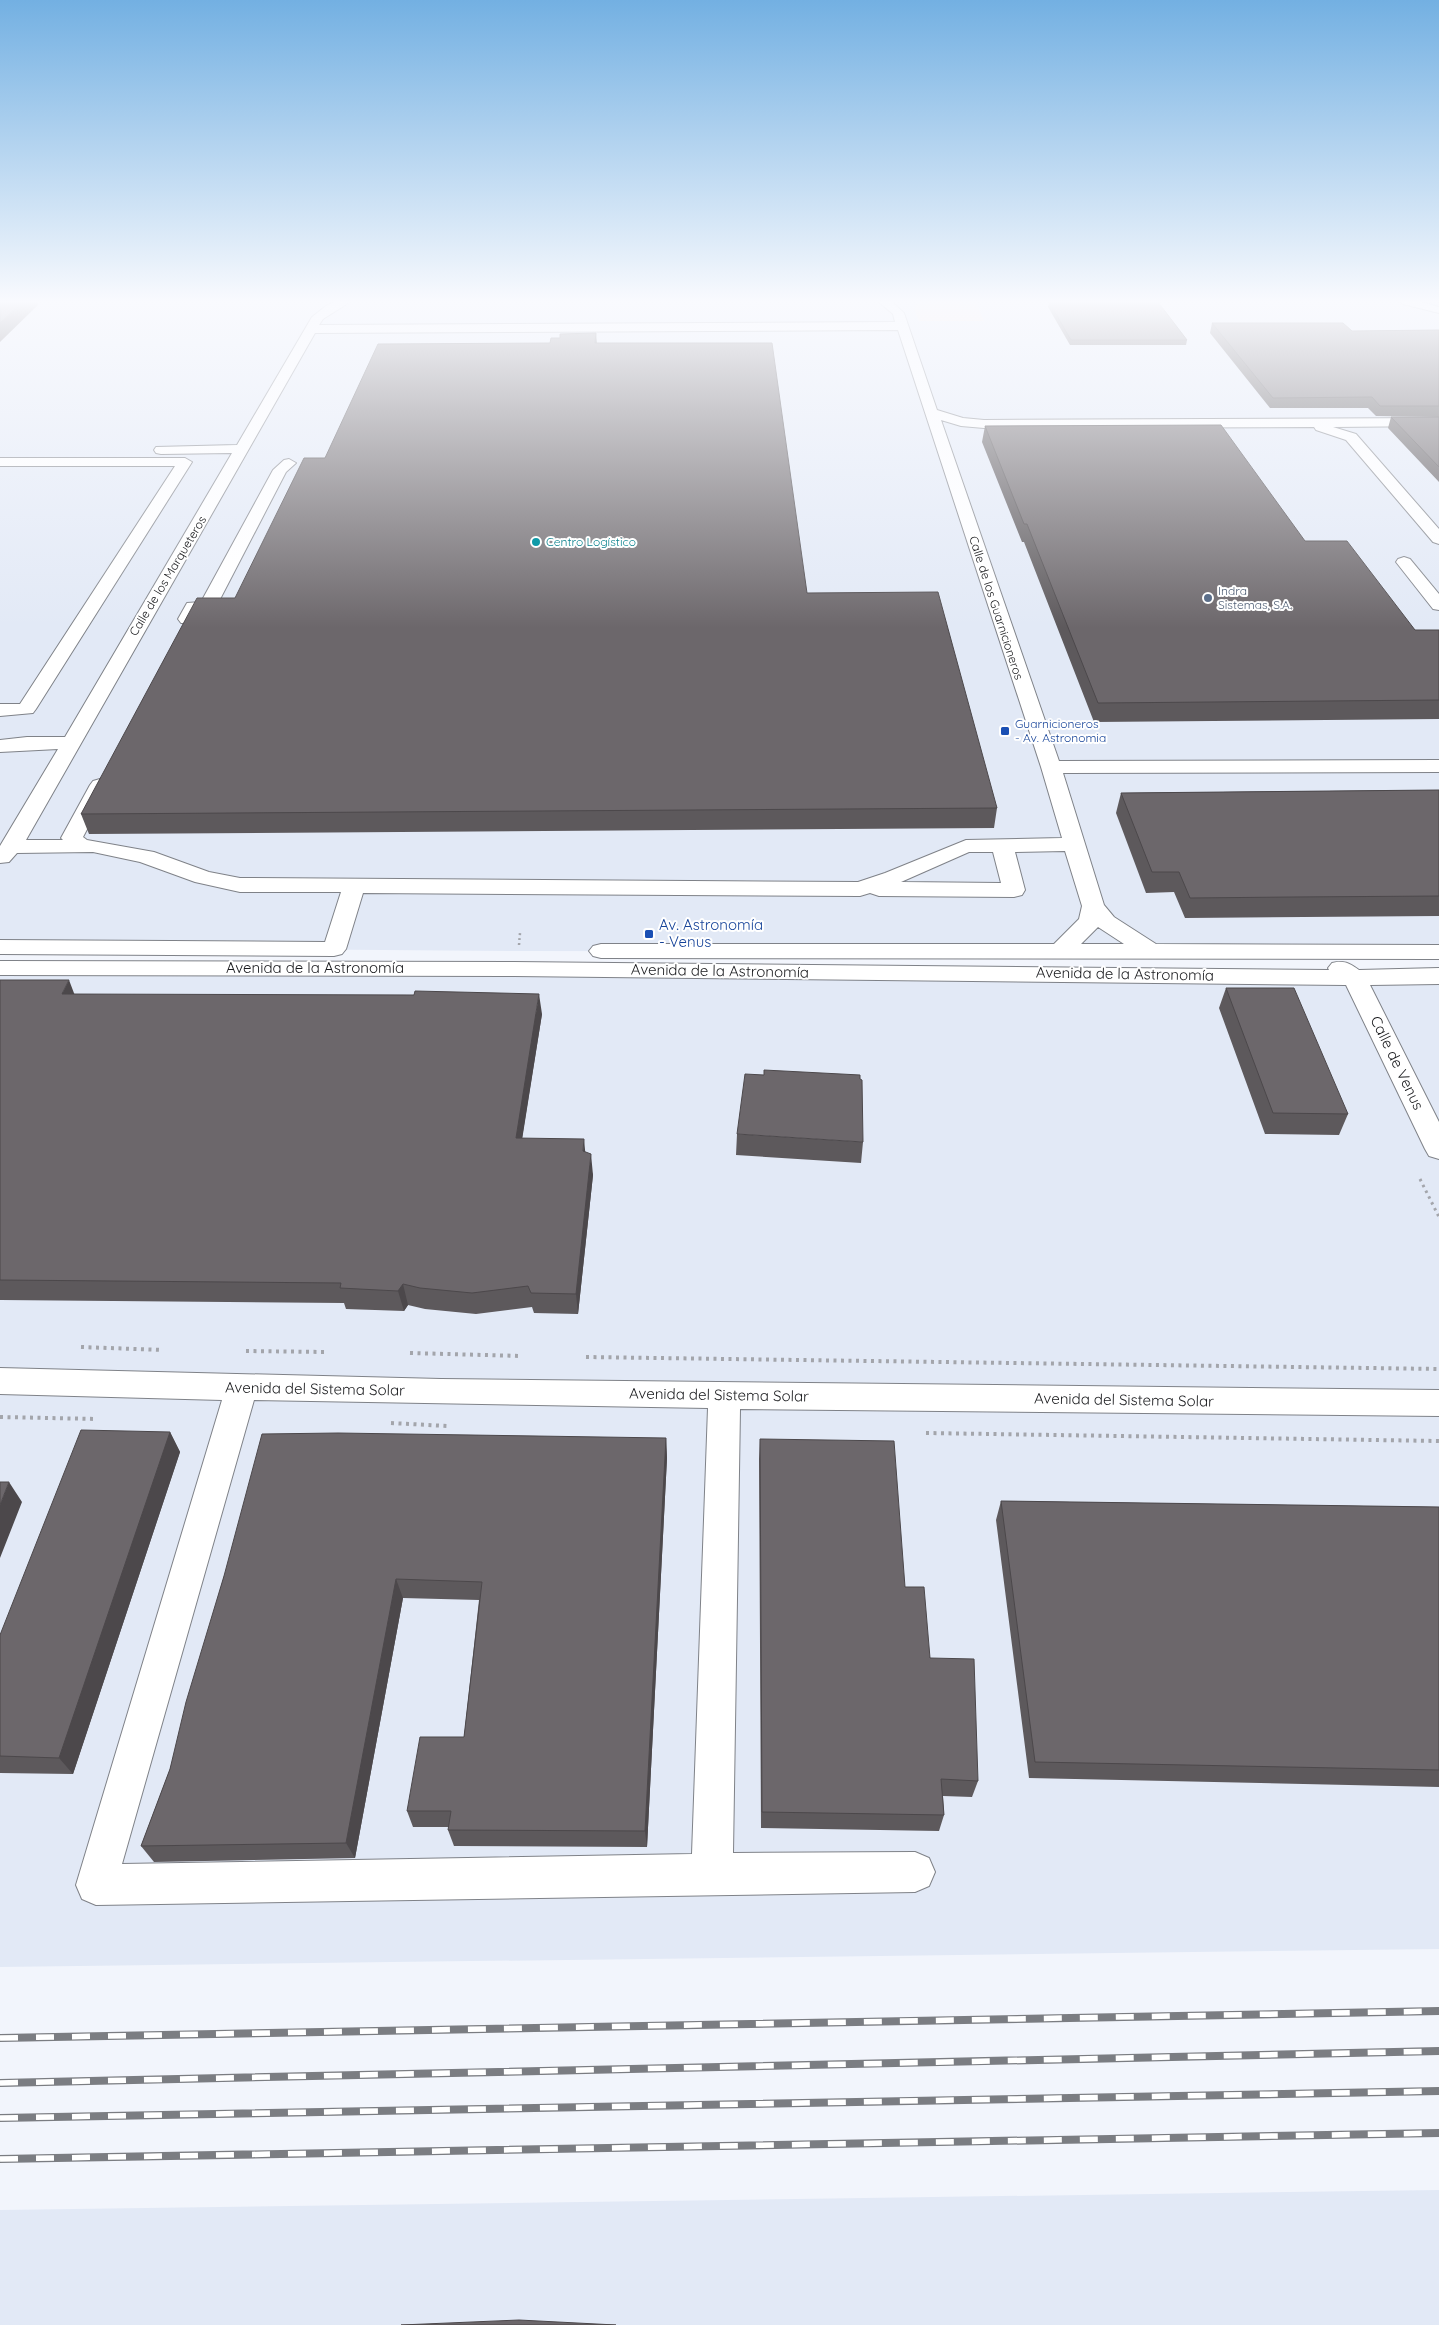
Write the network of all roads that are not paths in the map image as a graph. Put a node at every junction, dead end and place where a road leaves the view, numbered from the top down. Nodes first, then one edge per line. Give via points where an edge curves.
1 (265, 410) edge
2 (932, 412) joint
3 (1289, 422) junction
4 (1376, 422) junction
5 (1439, 422) edge
6 (984, 424) junction
7 (1351, 437) junction
8 (941, 439) junction
9 (0, 451) edge
10 (241, 452) junction
11 (181, 461) junction
12 (0, 462) edge
13 (299, 462) dead end
14 (1439, 539) edge
15 (1404, 562) dead end
16 (1439, 605) edge
17 (180, 632) edge
18 (0, 710) edge
19 (26, 710) junction
20 (27, 743) junction
21 (71, 743) junction
22 (0, 746) edge
23 (1439, 766) edge
24 (1051, 767) junction
25 (108, 770) edge
26 (1002, 844) junction
27 (1074, 844) junction
28 (82, 846) junction
29 (5, 852) edge
30 (354, 886) junction
31 (860, 889) junction
32 (1093, 906) junction
33 (4, 944) edge
34 (334, 949) junction
35 (1060, 952) junction
36 (1150, 952) junction
37 (1301, 952) junction
38 (1400, 952) junction
39 (1439, 952) edge
40 (0, 968) edge
41 (1186, 975) junction
42 (1439, 976) edge
43 (1354, 978) junction
44 (1439, 1149) edge
45 (0, 1381) edge
46 (242, 1387) junction
47 (724, 1395) junction
48 (1439, 1403) edge
49 (915, 1872) dead end
50 (712, 1874) junction

1 - 10 street, Calle de los Marqueteros
2 - 6 street via 961,422
2 - 8 street, Calle de los Guarnicioneros
3 - 4 street
3 - 6 street
3 - 7 street via 1319,426
4 - 5 street
4 - 7 street via 1351,432
6 - 8 street via 964,428
7 - 14 street
8 - 24 street, Calle de los Guarnicioneros
9 - 10 street
10 - 11 street via 188,456
10 - 21 street, Calle de los Marqueteros
11 - 12 street
11 - 19 street via 185,462
13 - 17 street via 280,470 207,607 193,607
15 - 16 street
18 - 19 street
19 - 20 street via 28,715 15,735
20 - 21 street
20 - 22 street
21 - 29 street, Calle de los Marqueteros
23 - 24 street
24 - 27 street, Calle de los Guarnicioneros
25 - 28 street via 72,838
26 - 27 street
26 - 31 street via 966,846
26 - 31 street via 1014,890
27 - 32 street, Calle de los Guarnicioneros
28 - 29 street
28 - 30 street via 146,858 203,877 240,885
30 - 31 street
30 - 34 street
32 - 35 street via 1090,921
32 - 36 street, Calle de los Guarnicioneros via 1106,922
33 - 34 street, Avenida de la Astronomía
34 - 35 street, Avenida de la Astronomía
35 - 36 street, Avenida de la Astronomía
36 - 37 street, Avenida de la Astronomía
36 - 41 street, Calle de los Guarnicioneros
37 - 38 street, Avenida de la Astronomía
37 - 43 street via 1337,966
38 - 39 street, Avenida de la Astronomía
38 - 43 street via 1370,962 1357,970
40 - 41 street, Avenida de la Astronomía
41 - 43 street, Avenida de la Astronomía
42 - 43 street, Avenida de la Astronomía
43 - 44 street, Calle de Venus
45 - 46 street, Avenida del Sistema Solar
46 - 47 street, Avenida del Sistema Solar
46 - 50 street via 96,1885
47 - 48 street, Avenida del Sistema Solar
47 - 50 street
49 - 50 street

